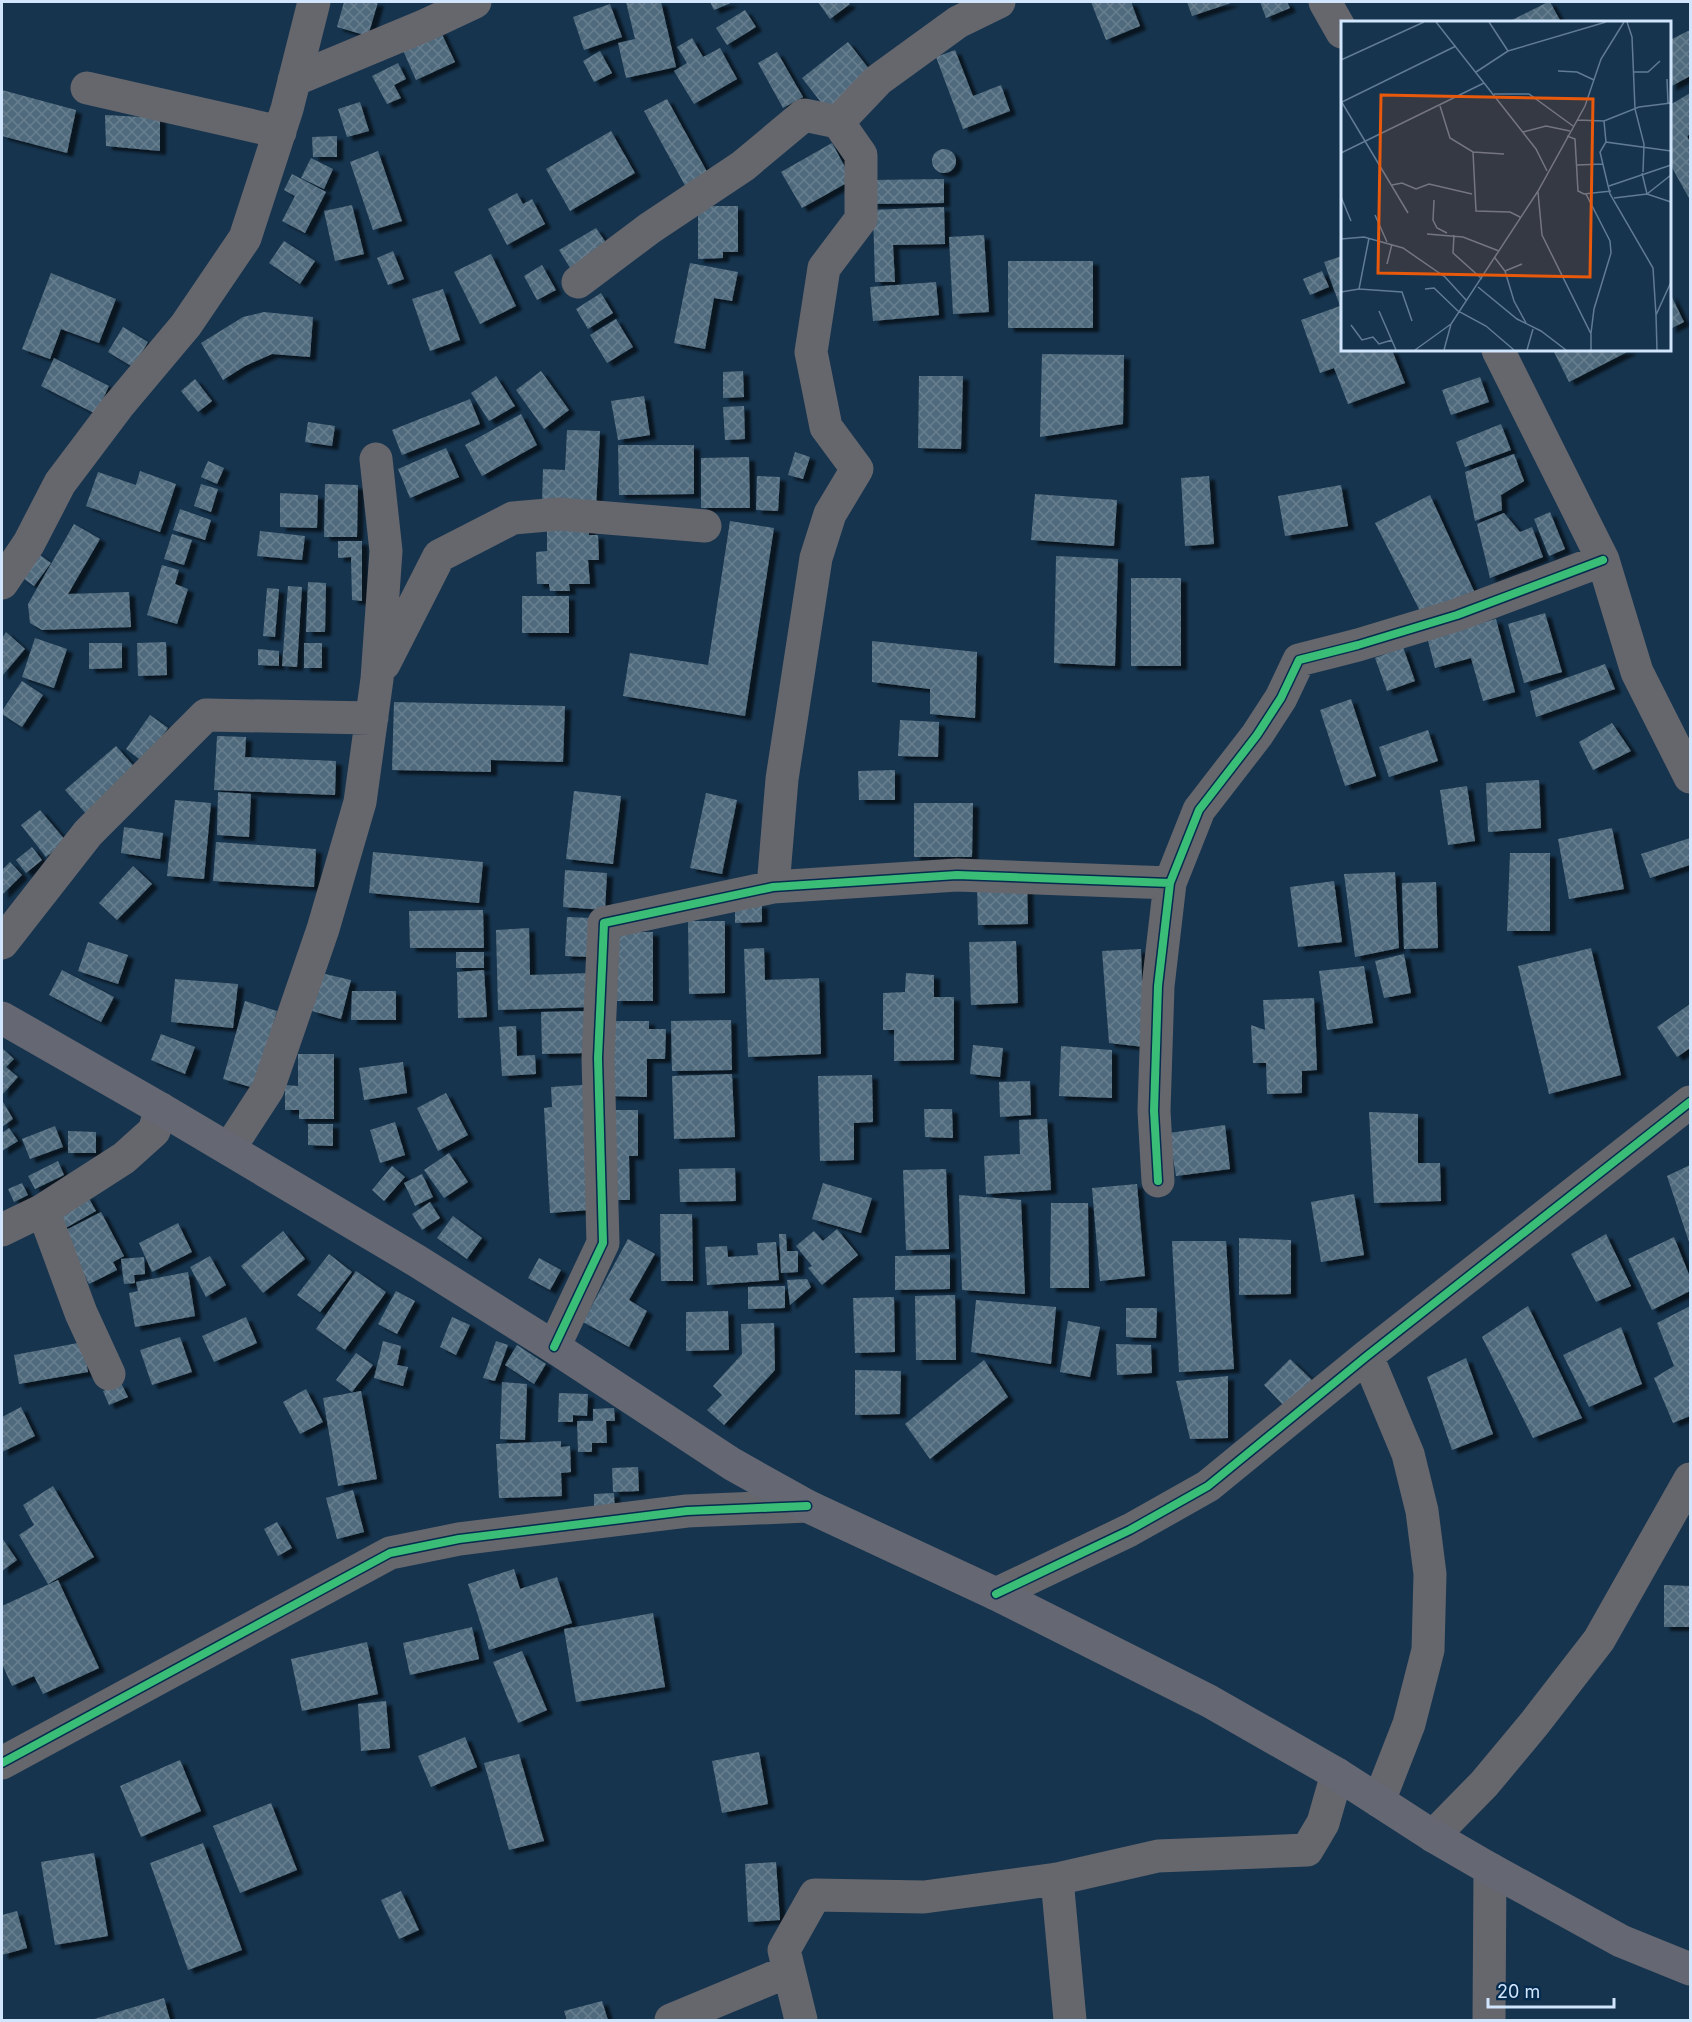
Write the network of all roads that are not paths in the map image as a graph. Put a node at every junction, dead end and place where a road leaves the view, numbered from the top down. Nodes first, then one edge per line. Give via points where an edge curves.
1 (314, 2) edge
2 (475, 2) edge
3 (999, 2) edge
4 (1324, 2) edge
5 (1341, 30) edge
6 (294, 80) junction
7 (87, 88) dead end
8 (838, 122) junction
9 (280, 132) junction
10 (578, 282) dead end
11 (1498, 351) edge
12 (376, 459) dead end
13 (705, 526) dead end
14 (1603, 560) junction
15 (2, 583) edge
16 (377, 679) junction
17 (372, 718) junction
18 (1690, 777) edge
19 (1170, 883) junction
20 (773, 888) junction
21 (2, 943) edge
22 (2, 1018) edge
23 (1690, 1102) edge
24 (161, 1109) junction
25 (229, 1149) junction
26 (1158, 1181) dead end
27 (43, 1210) junction
28 (2, 1230) edge
29 (554, 1347) junction
30 (1367, 1356) junction
31 (109, 1374) dead end
32 (1690, 1479) edge
33 (807, 1506) junction
34 (996, 1593) junction
35 (2, 1763) edge
36 (1337, 1774) junction
37 (1379, 1801) junction
38 (1433, 1836) junction
39 (1490, 1869) junction
40 (1057, 1880) junction
41 (1690, 1969) edge
42 (789, 1971) junction
43 (671, 2020) edge
44 (801, 2020) edge
45 (1070, 2020) edge
46 (1489, 2020) edge

1 - 6 street
2 - 6 street
3 - 8 street via 957,22 878,80
4 - 5 street
6 - 9 street
7 - 9 street
8 - 10 street via 804,115 743,166
8 - 20 street via 861,155 861,219 824,268 810,352 826,427 857,469 830,514 816,558 782,779
9 - 15 street via 245,238 186,325 60,483 29,543
11 - 14 street
12 - 16 street via 386,551
13 - 16 street via 559,514 513,518 439,556
14 - 18 street via 1637,672
14 - 19 street via 1457,615 1299,660 1257,735 1199,810
16 - 17 street
17 - 21 street via 206,715 88,833
17 - 25 street via 360,802 323,929 268,1089
19 - 20 street via 957,875
19 - 26 street via 1158,986 1154,1111
20 - 29 street via 604,923 598,1058 603,1243
22 - 24 main road
23 - 30 street
24 - 25 main road
24 - 27 street via 154,1131 124,1158
25 - 29 main road
27 - 28 street
27 - 31 street via 81,1313
29 - 33 main road via 732,1464
30 - 34 street via 1208,1486 1130,1530
30 - 37 street via 1408,1454 1422,1511 1430,1574 1428,1650 1409,1724
32 - 38 street via 1599,1640 1484,1784
33 - 34 main road
33 - 35 street via 687,1511 459,1539 390,1553
34 - 36 main road via 1209,1701
36 - 37 main road
36 - 40 street via 1323,1823 1307,1850 1158,1856
37 - 38 main road
38 - 39 main road
39 - 41 main road via 1621,1941
39 - 46 street
40 - 42 street via 924,1897 814,1895 784,1950
40 - 45 street
42 - 43 street
42 - 44 street

